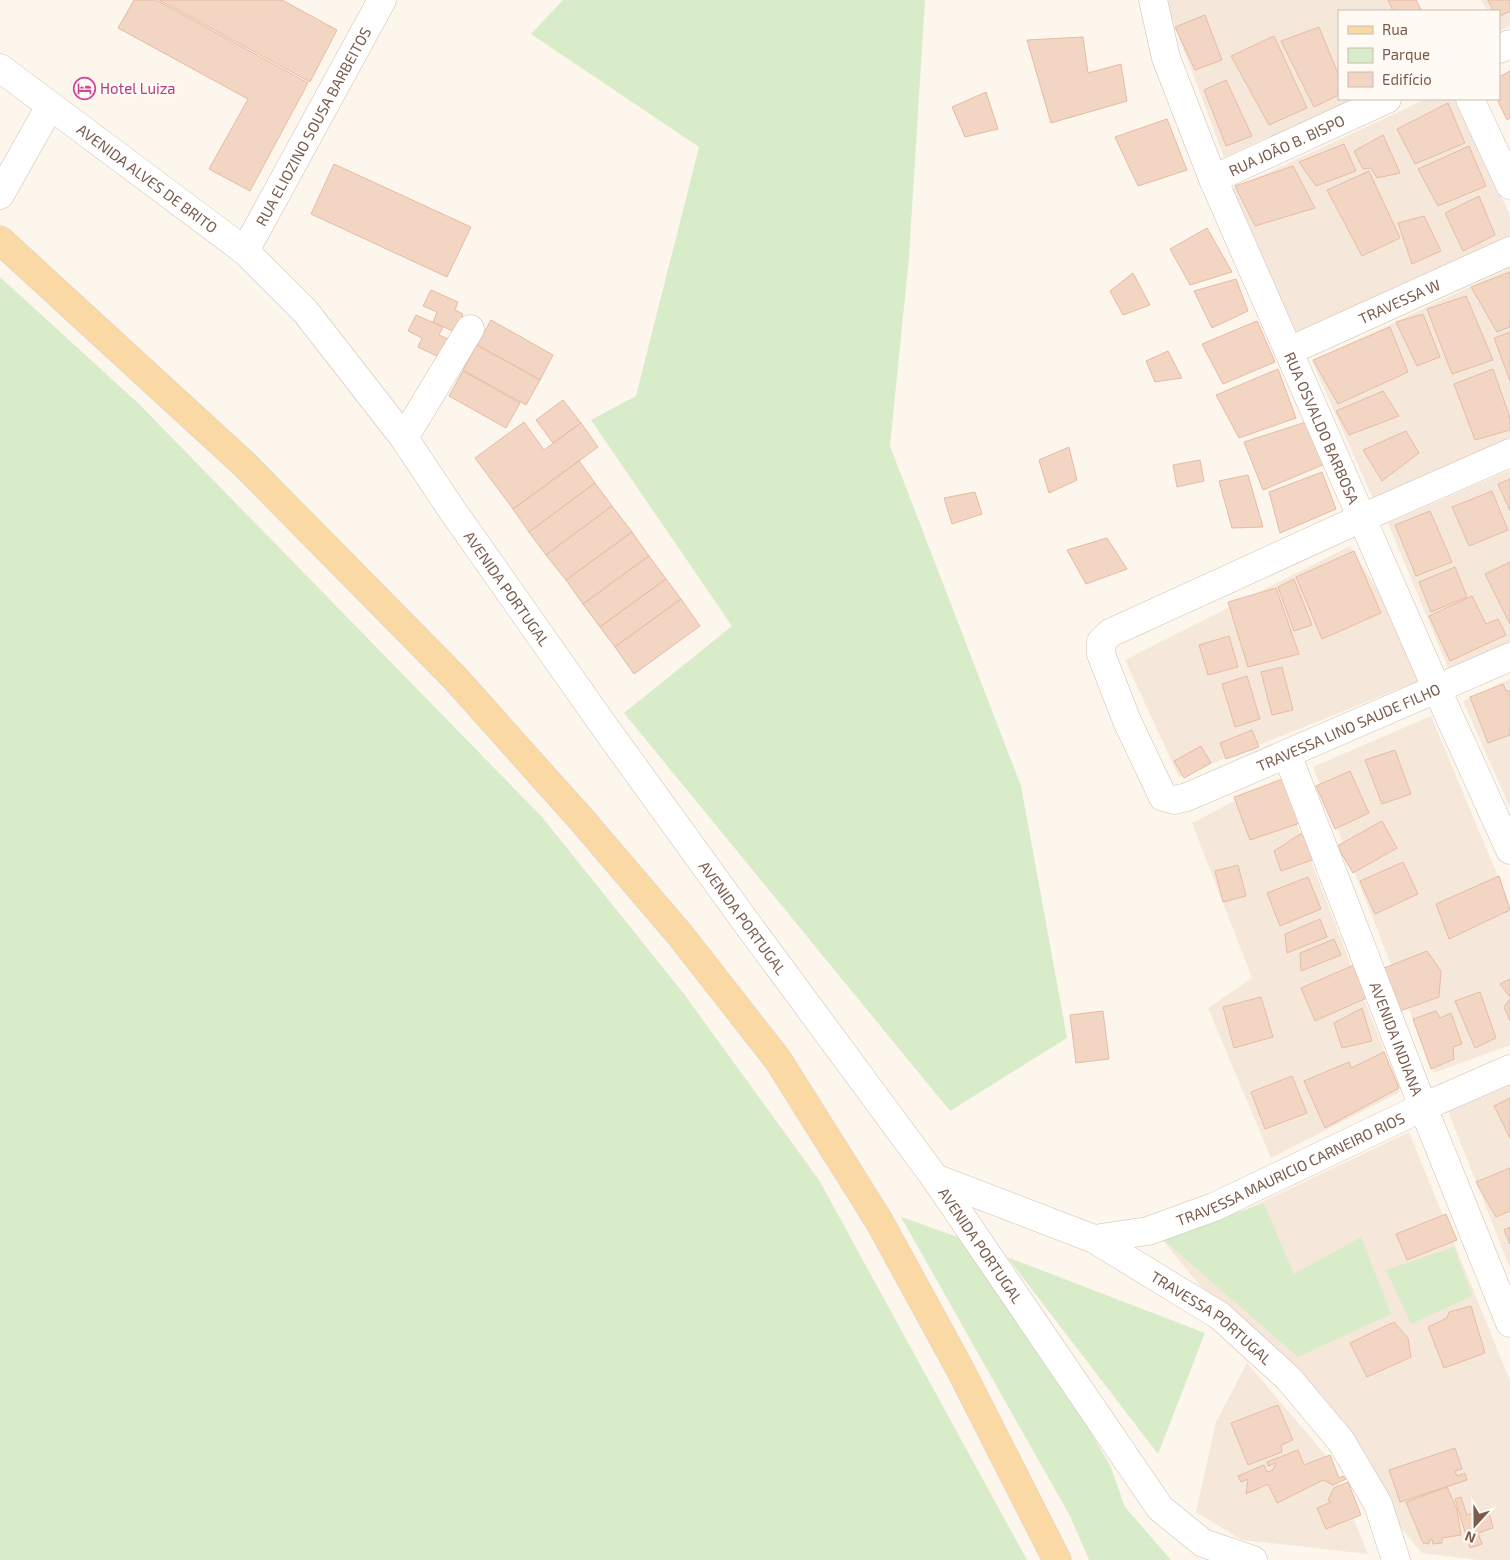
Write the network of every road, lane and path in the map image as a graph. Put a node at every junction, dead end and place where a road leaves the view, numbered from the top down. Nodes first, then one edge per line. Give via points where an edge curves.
1 (382, 0) edge
2 (1153, 0) edge
3 (0, 68) edge
4 (1385, 100) edge
5 (1470, 100) edge
6 (50, 106) junction
7 (1213, 179) junction
8 (1510, 185) edge
9 (0, 195) edge
10 (0, 240) edge
11 (245, 251) junction
12 (1510, 251) edge
13 (470, 329) dead end
14 (1289, 351) junction
15 (404, 438) junction
16 (1510, 452) edge
17 (1362, 518) junction
18 (1510, 657) edge
19 (1437, 690) junction
20 (1287, 754) junction
21 (1510, 850) edge
22 (1510, 1069) edge
23 (1423, 1107) junction
24 (935, 1178) junction
25 (1094, 1239) junction
26 (1510, 1323) edge
27 (1057, 1560) edge
28 (1253, 1560) edge
29 (1396, 1560) edge

1 - 11 street, RUA ELIOZINO SOUSA BARBEITOS
2 - 7 street, RUA OSVALDO BARBOSA via 1166,58
3 - 6 street, AVENIDA ALVES DE BRITO
4 - 7 street, RUA JOÃO B. BISPO
5 - 8 street
6 - 9 street
6 - 11 street, AVENIDA ALVES DE BRITO
7 - 14 street, RUA OSVALDO BARBOSA
10 - 27 main road via 244,464 454,677 681,936 778,1060 878,1221 960,1369
11 - 15 street, AVENIDA PORTUGAL via 305,311
12 - 14 street, TRAVESSA W
13 - 15 street
14 - 17 street, RUA OSVALDO BARBOSA
15 - 24 street, AVENIDA PORTUGAL via 604,726
16 - 17 street
17 - 19 street, RUA OSVALDO BARBOSA
17 - 20 street, TRAVESSA LINO SAUDE FILHO via 1110,634 1101,642 1101,654 1131,729 1163,796 1175,800 1187,797
18 - 19 street, TRAVESSA LINO SAUDE FILHO
19 - 20 street, TRAVESSA LINO SAUDE FILHO
19 - 21 street, RUA OSVALDO BARBOSA
20 - 23 street, AVENIDA INDIANA
22 - 23 street, TRAVESSA MAURICIO CARNEIRO RIOS
23 - 25 street, TRAVESSA MAURICIO CARNEIRO RIOS via 1214,1207 1148,1231
23 - 26 street, AVENIDA INDIANA
24 - 25 street, TRAVESSA PORTUGAL
24 - 28 street, AVENIDA PORTUGAL via 1160,1508 1203,1543
25 - 29 street, TRAVESSA PORTUGAL via 1220,1316 1288,1378 1341,1441 1378,1504

